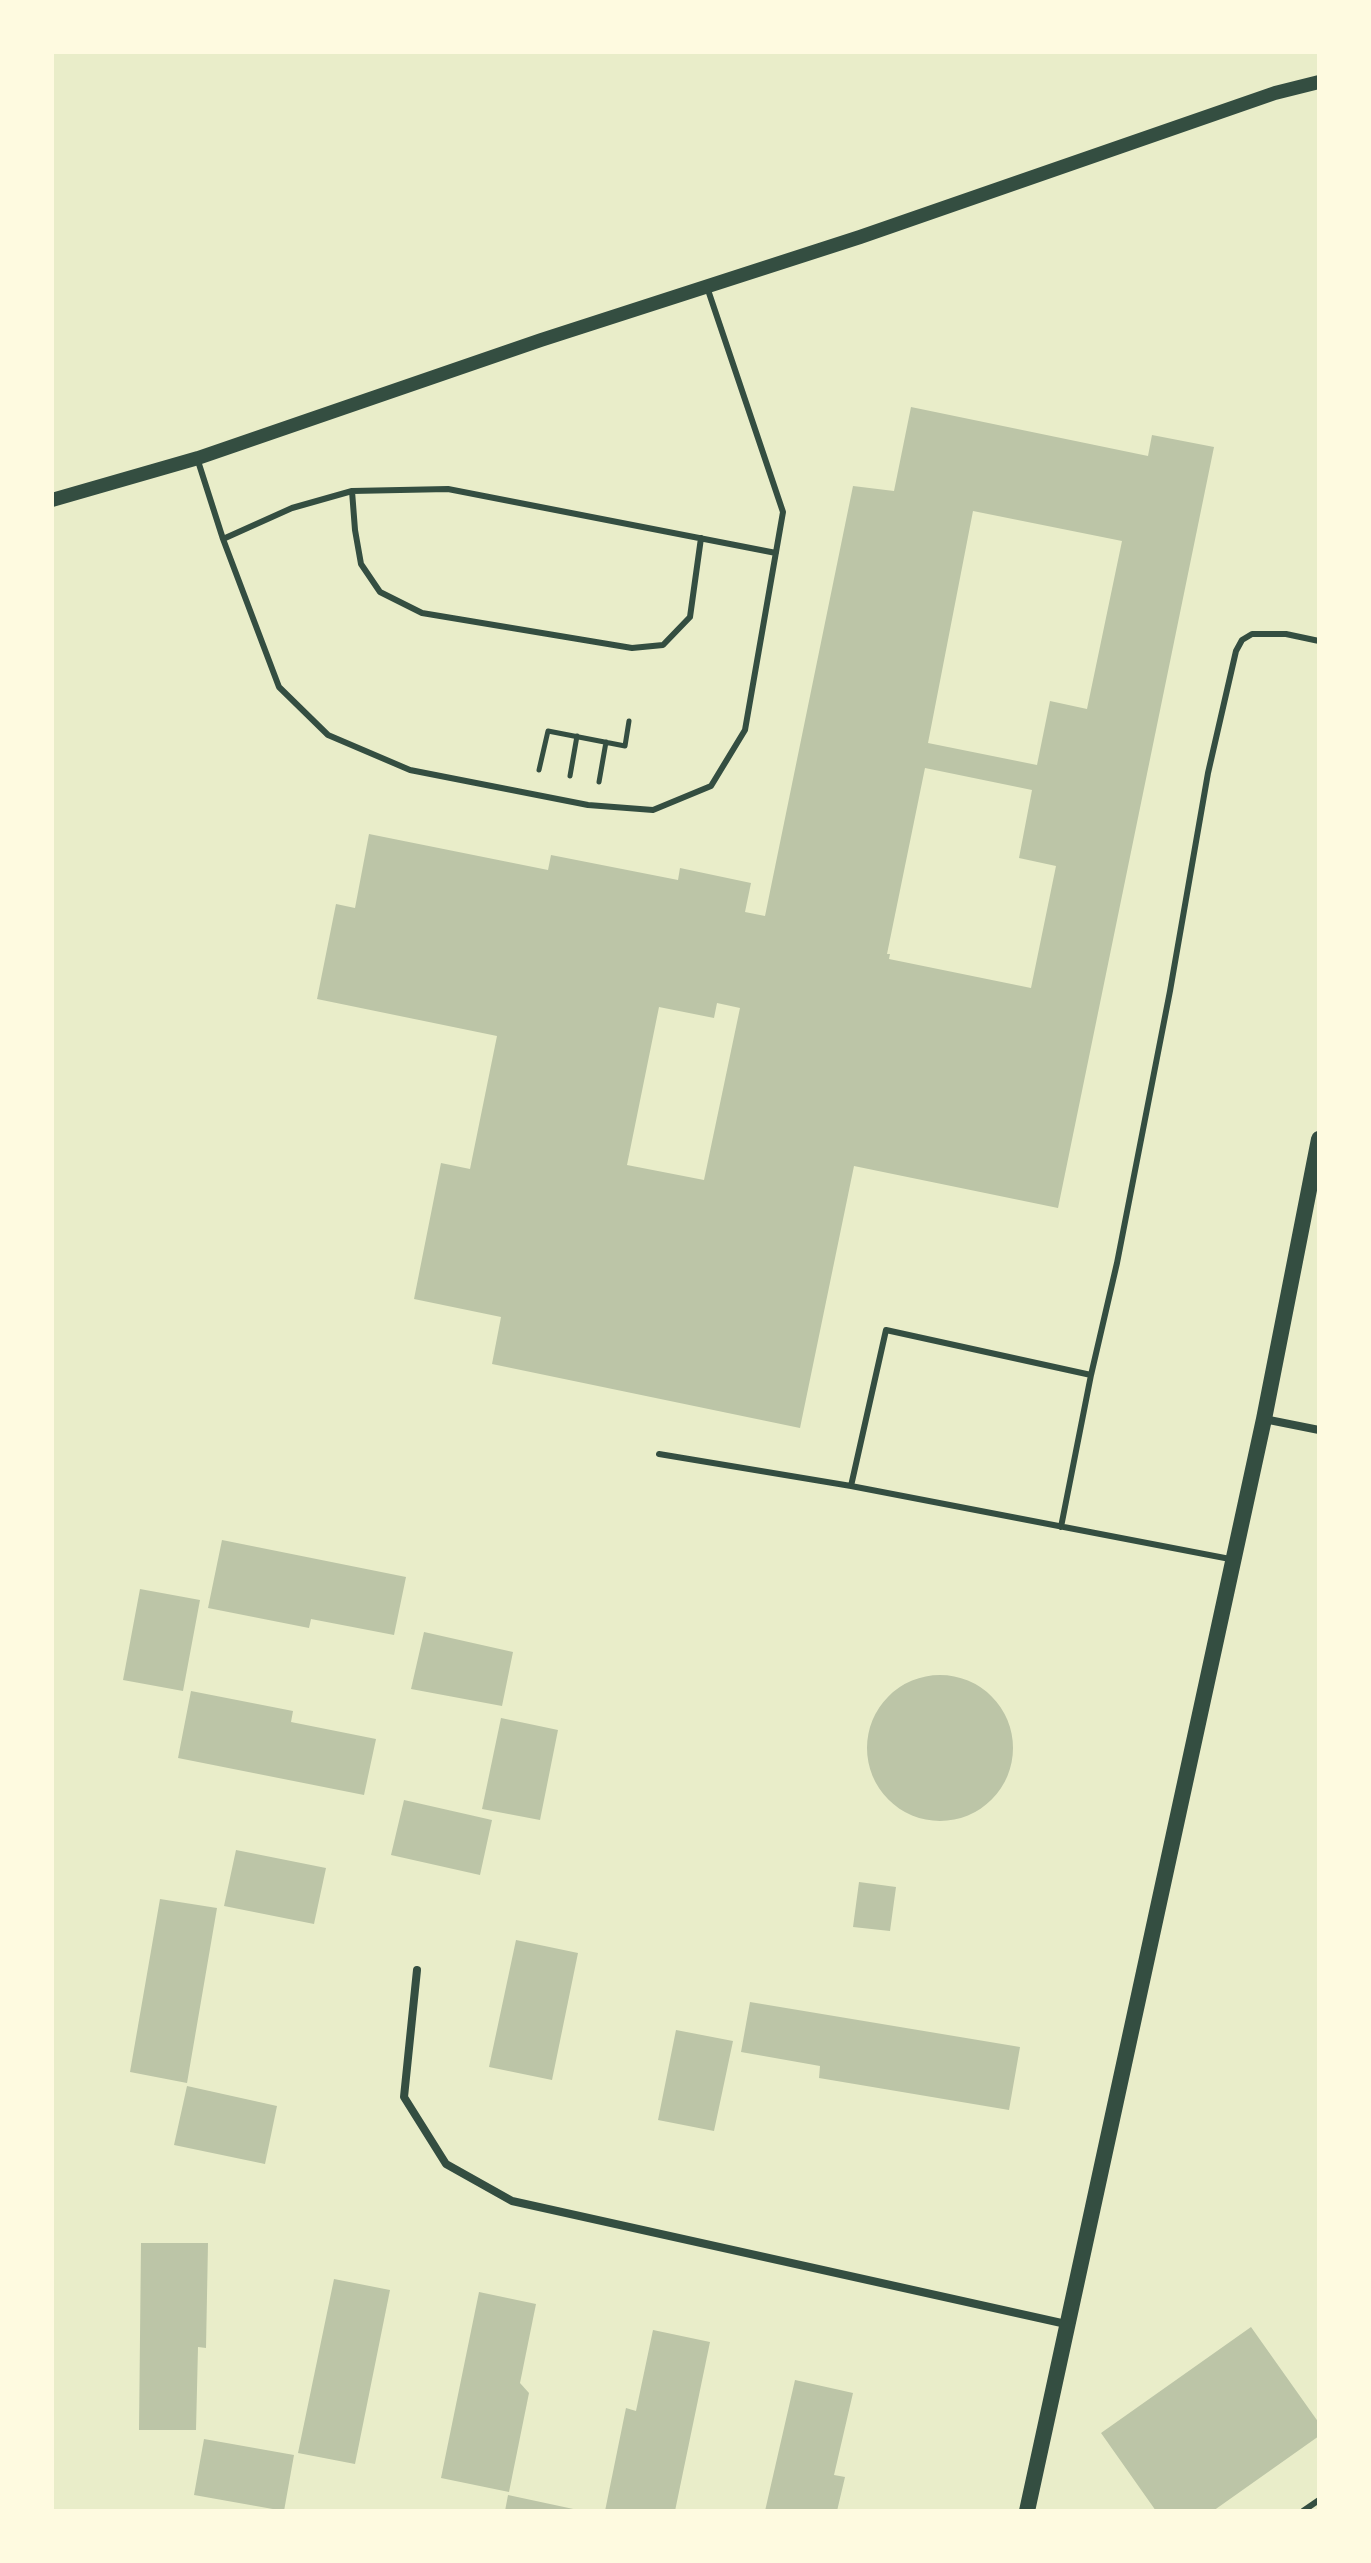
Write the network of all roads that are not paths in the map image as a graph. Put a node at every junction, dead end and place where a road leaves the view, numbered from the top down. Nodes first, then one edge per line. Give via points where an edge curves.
1 (1319, 82) edge
2 (707, 287) junction
3 (198, 458) junction
4 (352, 491) junction
5 (52, 500) edge
6 (701, 538) junction
7 (223, 539) junction
8 (776, 553) junction
9 (1319, 641) edge
10 (1319, 1139) edge
11 (1091, 1375) junction
12 (1264, 1419) junction
13 (1319, 1430) edge
14 (659, 1454) dead end
15 (851, 1486) junction
16 (1061, 1527) junction
17 (1234, 1560) junction
18 (417, 1970) dead end
19 (1066, 2324) junction
20 (1319, 2500) edge
21 (1027, 2511) edge
22 (1303, 2511) edge

1 - 2 street
2 - 3 street
2 - 8 lane via 783,512
3 - 5 street
3 - 7 lane
4 - 6 lane via 448,489
4 - 6 lane via 361,564 380,592 422,613 632,648 663,645 690,617
4 - 7 lane via 292,508
6 - 8 lane
7 - 8 lane via 279,687 328,735 410,770 588,805 653,810 711,786 745,730
9 - 11 lane via 1252,634 1236,651
10 - 12 main road
11 - 15 lane via 886,1330
11 - 16 lane
12 - 13 street
12 - 17 main road
14 - 15 lane
15 - 16 lane
16 - 17 lane
17 - 19 main road
18 - 19 street via 404,2097 446,2164 512,2201
19 - 21 main road
20 - 22 lane

